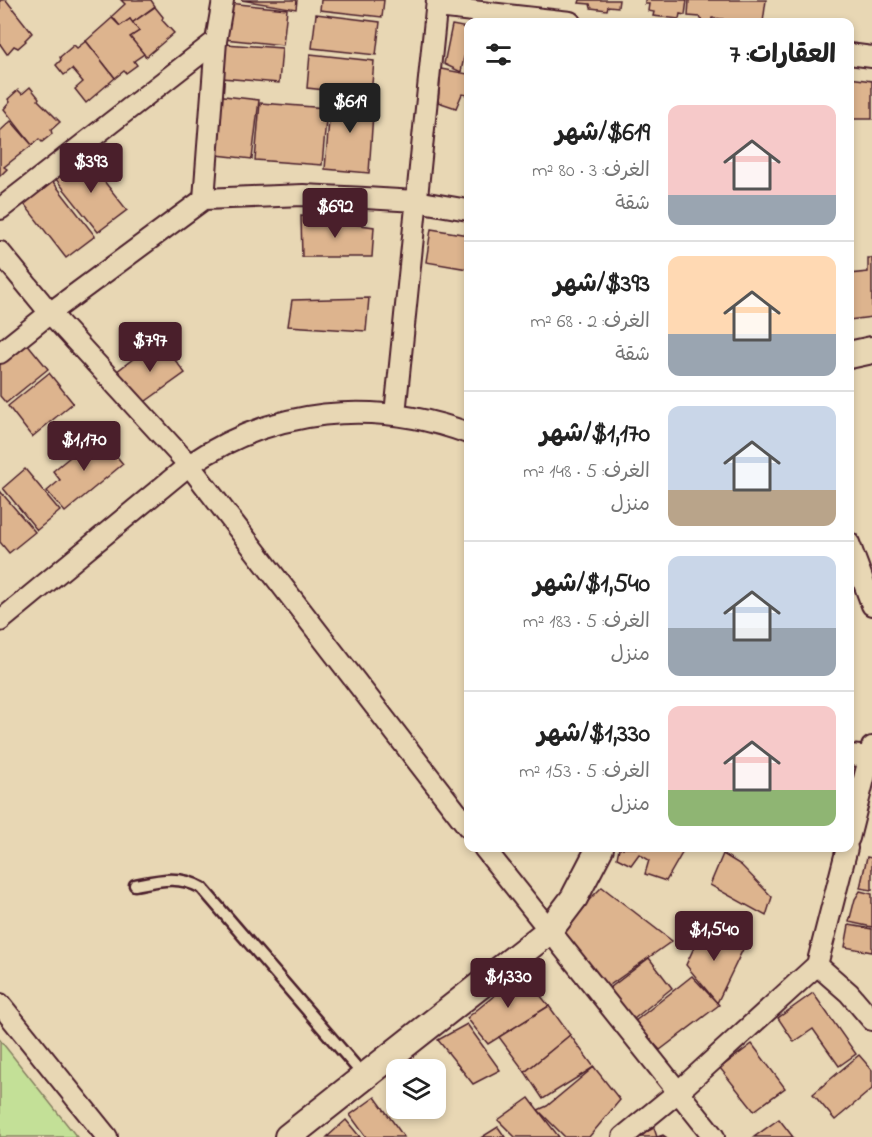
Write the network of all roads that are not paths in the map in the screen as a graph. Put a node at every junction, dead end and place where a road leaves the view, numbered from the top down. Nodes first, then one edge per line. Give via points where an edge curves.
1 (223, 0) edge
2 (437, 4) edge
3 (540, 18) edge
4 (216, 41) junction
5 (854, 55) edge
6 (872, 57) edge
7 (204, 199) junction
8 (416, 201) junction
9 (0, 208) edge
10 (464, 209) edge
11 (0, 252) edge
12 (50, 313) junction
13 (872, 350) edge
14 (0, 353) edge
15 (854, 354) edge
16 (395, 414) junction
17 (464, 432) edge
18 (189, 465) junction
19 (854, 556) edge
20 (872, 604) edge
21 (0, 621) edge
22 (871, 753) edge
23 (854, 755) edge
24 (854, 819) edge
25 (464, 822) edge
26 (487, 852) edge
27 (598, 852) edge
28 (845, 852) edge
29 (135, 885) dead end
30 (549, 931) junction
31 (817, 965) junction
32 (0, 1004) edge
33 (872, 1020) edge
34 (363, 1076) junction
35 (678, 1092) junction
36 (107, 1137) edge
37 (288, 1137) edge
38 (622, 1137) edge
39 (714, 1137) edge

1 - 4 street
2 - 3 street
2 - 8 street
4 - 7 street
4 - 9 street
5 - 6 street
7 - 8 street via 303,195
7 - 12 street
8 - 10 street
8 - 16 street
11 - 12 street
12 - 14 street
12 - 18 street
13 - 15 street
16 - 17 street
16 - 18 street via 345,412 296,418 250,432
18 - 21 street
18 - 25 street
19 - 20 street
22 - 23 street
22 - 24 street
26 - 30 street
27 - 30 street via 574,898
28 - 31 street
29 - 34 lane via 170,878 202,888
30 - 34 street
30 - 35 street
31 - 33 street
31 - 35 street
32 - 36 street
34 - 37 street
35 - 38 street
35 - 39 street

